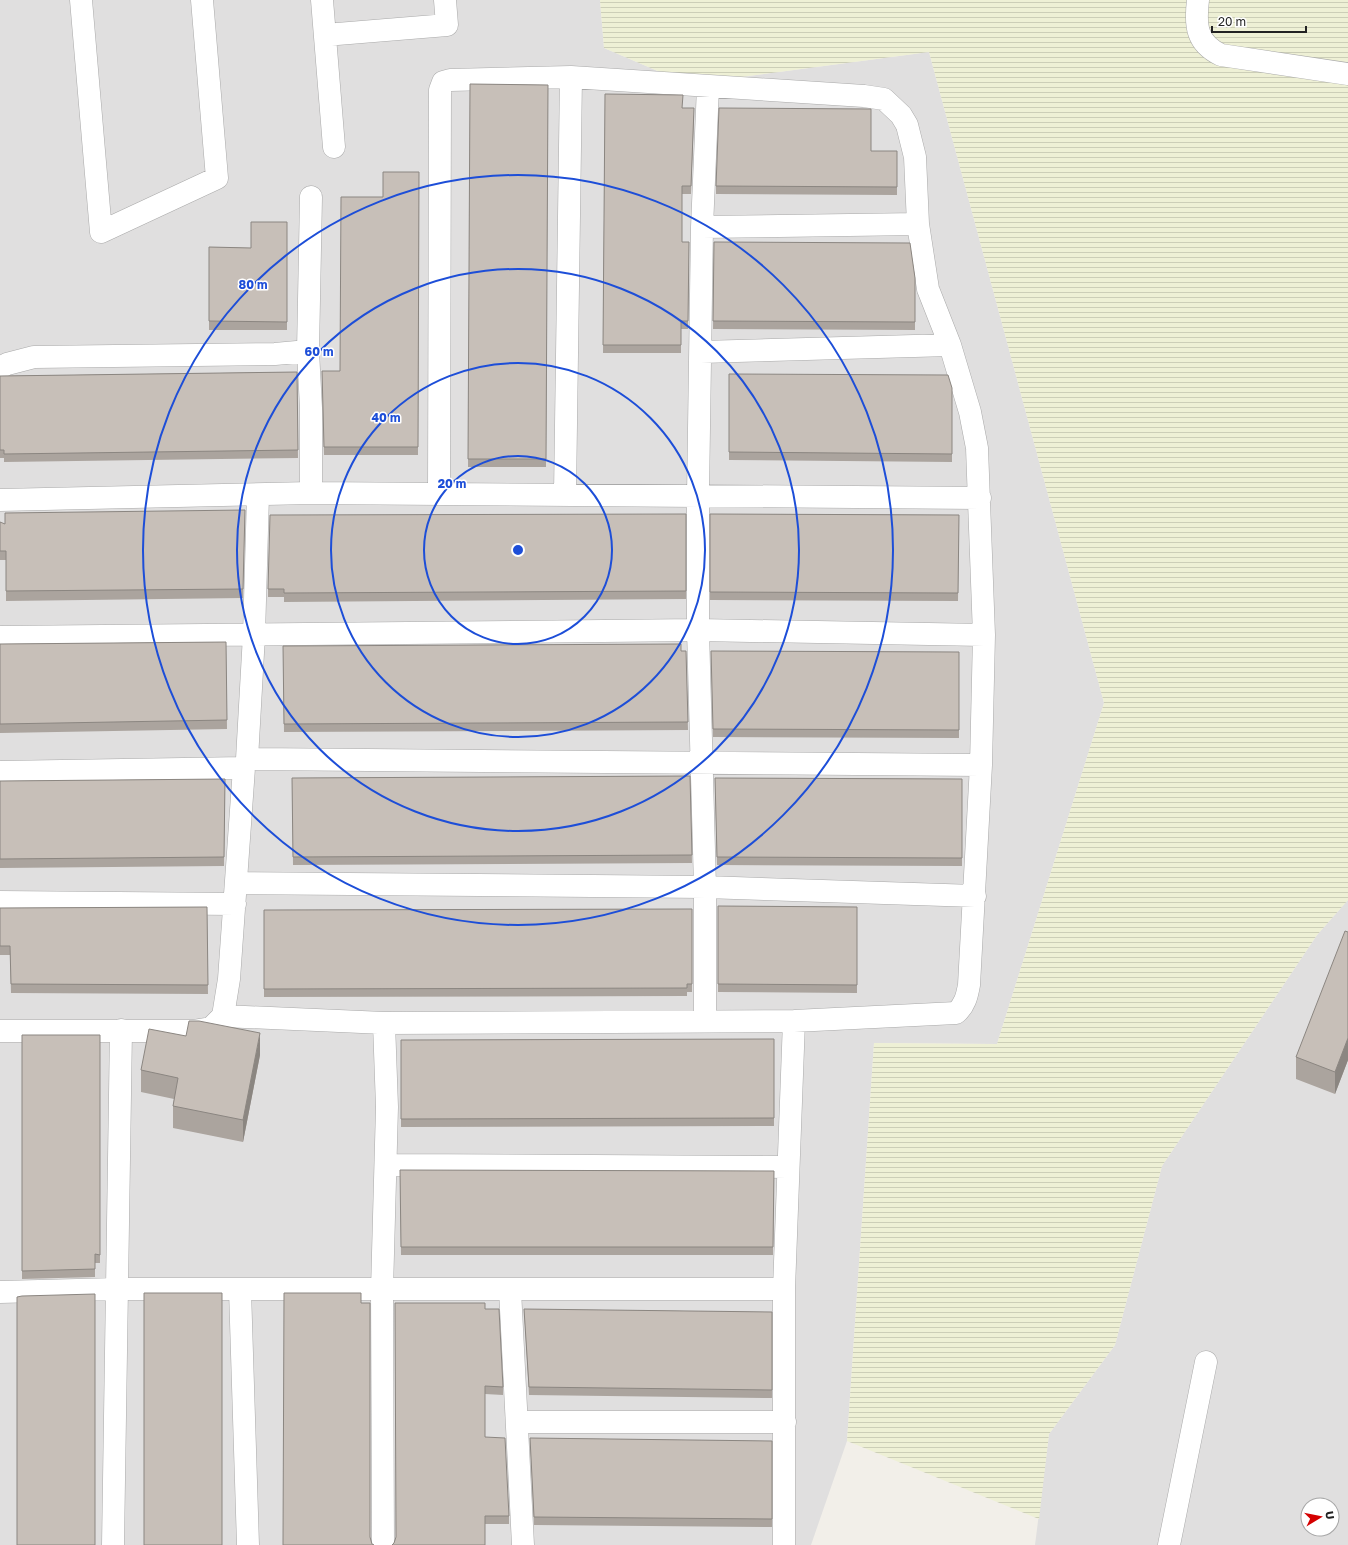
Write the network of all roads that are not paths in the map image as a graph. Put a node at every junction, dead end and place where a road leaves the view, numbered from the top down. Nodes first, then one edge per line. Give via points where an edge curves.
1 (81, 0) edge
2 (202, 0) edge
3 (322, 0) edge
4 (445, 0) edge
5 (1198, 0) edge
6 (325, 35) junction
7 (1348, 74) edge
8 (571, 77) junction
9 (708, 87) junction
10 (334, 147) dead end
11 (311, 197) dead end
12 (918, 224) junction
13 (702, 227) junction
14 (950, 345) junction
15 (308, 351) junction
16 (701, 352) junction
17 (0, 368) edge
18 (311, 492) junction
19 (439, 494) junction
20 (565, 494) junction
21 (258, 495) junction
22 (698, 495) junction
23 (980, 498) junction
24 (0, 500) edge
25 (698, 630) junction
26 (254, 635) junction
27 (984, 636) junction
28 (0, 637) edge
29 (701, 762) junction
30 (245, 763) junction
31 (981, 765) junction
32 (0, 772) edge
33 (705, 887) junction
34 (236, 894) junction
35 (975, 896) junction
36 (0, 902) edge
37 (223, 1016) junction
38 (705, 1021) junction
39 (794, 1021) junction
40 (384, 1023) junction
41 (121, 1030) junction
42 (0, 1032) edge
43 (386, 1165) junction
44 (788, 1167) junction
45 (116, 1289) junction
46 (784, 1289) junction
47 (240, 1290) junction
48 (382, 1290) junction
49 (510, 1290) junction
50 (0, 1292) edge
51 (1206, 1362) dead end
52 (517, 1422) junction
53 (785, 1422) junction
54 (113, 1545) edge
55 (248, 1545) edge
56 (382, 1545) edge
57 (524, 1545) edge
58 (784, 1545) edge
59 (1169, 1545) edge

1 - 2 street via 101,232 217,178
3 - 6 street
4 - 6 street via 447,25
5 - 7 street via 1197,27 1201,40 1209,49 1221,55
6 - 10 street
8 - 9 street
8 - 19 street via 450,80 440,86
8 - 20 street
9 - 12 street via 864,96 884,100 902,115 912,140
9 - 13 street
11 - 15 street
12 - 13 street
12 - 14 street via 928,289
13 - 16 street
14 - 16 street
14 - 23 street via 970,412 977,448
15 - 17 street via 275,354 34,357
15 - 18 street
16 - 22 street
18 - 19 street
18 - 21 street
19 - 20 street
20 - 22 street
21 - 24 street
21 - 26 street
22 - 23 street
22 - 25 street
23 - 27 street
25 - 26 street
25 - 27 street
25 - 29 street
26 - 28 street
26 - 30 street
27 - 31 street
29 - 30 street
29 - 31 street
29 - 33 street
30 - 32 street
30 - 34 street
31 - 35 street
33 - 34 street
33 - 35 street
33 - 38 street
34 - 36 street
34 - 37 street via 229,979
35 - 39 street via 969,985 962,1007 956,1013
37 - 40 street
37 - 41 street via 211,1028 193,1031
38 - 39 street
38 - 40 street
39 - 44 street
40 - 43 street
41 - 42 street
41 - 45 street
43 - 44 street
43 - 48 street
44 - 46 street
45 - 47 street
45 - 50 street
45 - 54 street
46 - 49 street
46 - 53 street
47 - 48 street
47 - 55 street
48 - 49 street
48 - 56 street
49 - 52 street
51 - 59 street
52 - 53 street
52 - 57 street
53 - 58 street

